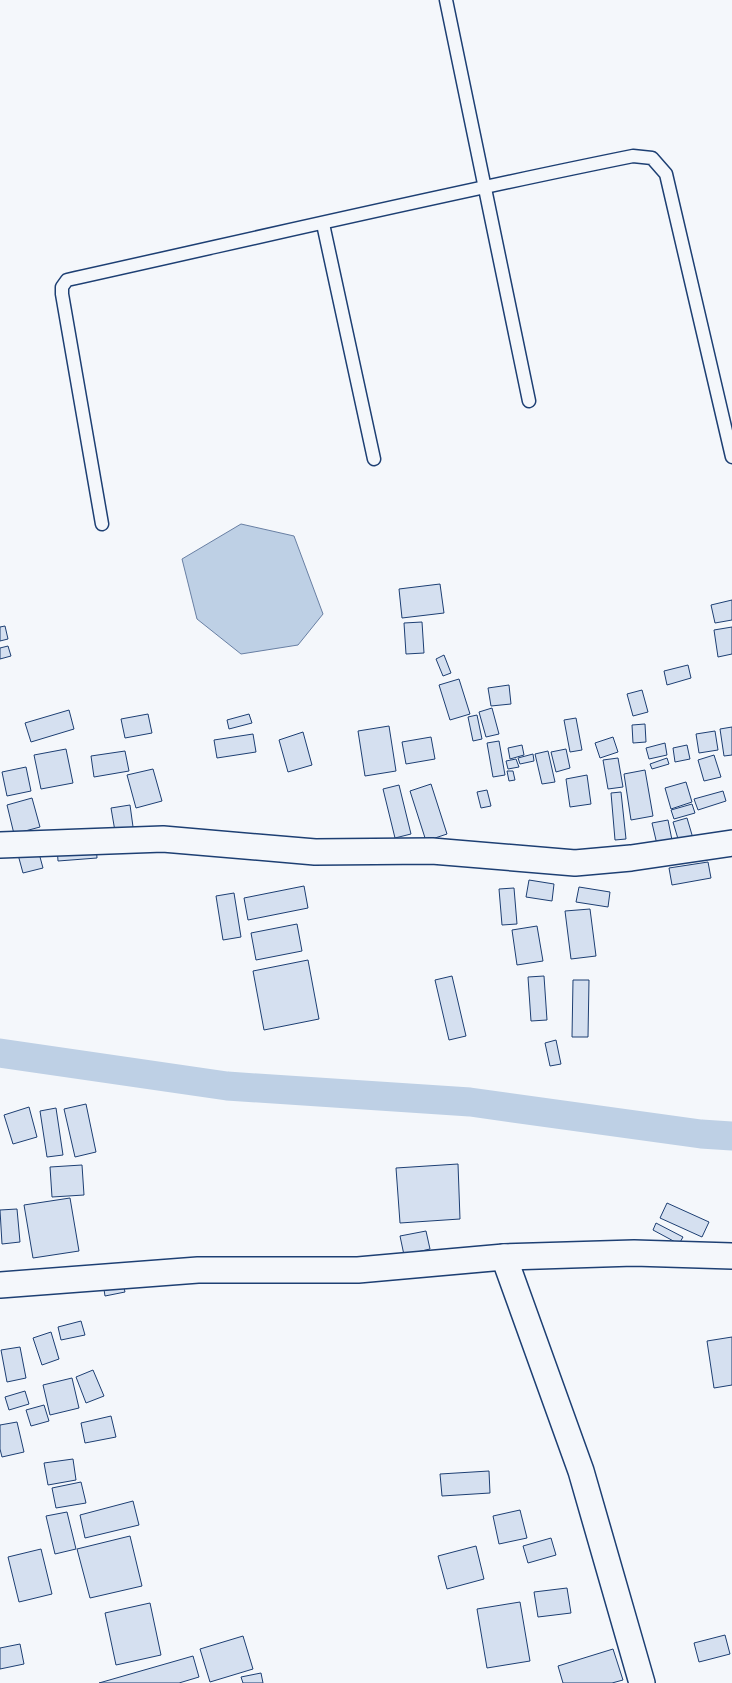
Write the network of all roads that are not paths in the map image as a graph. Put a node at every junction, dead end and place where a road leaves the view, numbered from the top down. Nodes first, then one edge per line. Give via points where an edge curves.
1 (446, 0) edge
2 (484, 186) junction
3 (323, 224) junction
4 (529, 401) dead end
5 (732, 457) edge
6 (374, 459) dead end
7 (102, 524) dead end
8 (732, 843) edge
9 (0, 845) edge
10 (732, 1256) edge
11 (504, 1257) junction
12 (0, 1286) edge
13 (642, 1683) edge

1 - 2 lane
2 - 3 lane
2 - 4 lane
2 - 5 lane via 633,156 652,158 666,174
3 - 6 lane
3 - 7 lane via 67,280 62,294
8 - 9 street via 575,863 432,852 315,852 164,839
10 - 11 street via 634,1253
11 - 12 street via 358,1270 198,1270
11 - 13 street via 581,1471

